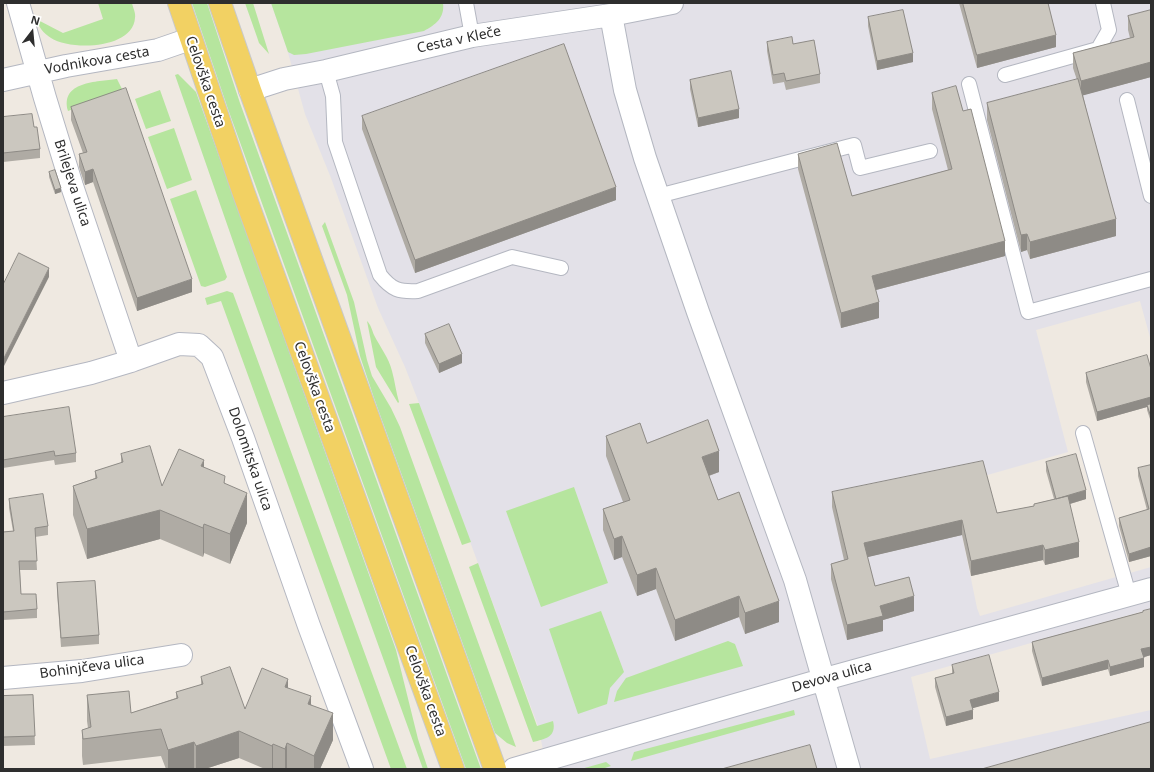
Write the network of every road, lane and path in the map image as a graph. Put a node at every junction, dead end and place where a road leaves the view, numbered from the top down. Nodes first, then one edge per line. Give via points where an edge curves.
1 (18, 3) edge
2 (178, 3) edge
3 (220, 3) edge
4 (466, 3) edge
5 (672, 3) edge
6 (1103, 3) edge
7 (611, 15) junction
8 (472, 36) junction
9 (190, 38) junction
10 (326, 71) junction
11 (38, 72) junction
12 (1005, 75) dead end
13 (3, 80) edge
14 (969, 84) dead end
15 (250, 90) junction
16 (1127, 100) dead end
17 (930, 151) dead end
18 (658, 196) junction
19 (1151, 196) edge
20 (560, 268) dead end
21 (1151, 279) edge
22 (131, 361) junction
23 (3, 393) edge
24 (1083, 433) dead end
25 (1151, 589) edge
26 (1129, 595) junction
27 (181, 655) dead end
28 (3, 678) edge
29 (824, 679) junction
30 (362, 769) edge
31 (453, 769) edge
32 (494, 769) edge
33 (514, 769) edge
34 (849, 769) edge

1 - 11 street, Brilejeva ulica
2 - 9 main road, Celovška cesta
3 - 15 main road
4 - 8 lane
5 - 7 street, Cesta v Kleče
6 - 12 lane via 1109,30 1098,50
7 - 8 street, Cesta v Kleče
7 - 18 street via 625,90
8 - 10 street, Cesta v Kleče
9 - 11 street, Vodnikova cesta via 158,50
9 - 31 main road, Celovška cesta via 242,191
10 - 15 street, Cesta v Kleče via 284,79
10 - 20 lane via 333,96 335,142 380,274 388,285 405,292 418,291 512,257
11 - 13 street, Vodnikova cesta
11 - 22 street, Brilejeva ulica via 72,186
14 - 21 lane via 1028,312
15 - 32 main road
16 - 19 lane
17 - 18 lane via 860,168 854,145
18 - 29 street via 795,580
22 - 23 street, Dolomitska ulica
22 - 30 street, Dolomitska ulica via 179,344 199,345 212,357
24 - 26 lane
25 - 26 street, Devova ulica
26 - 29 street, Devova ulica
27 - 28 street, Bohinjčeva ulica via 82,671
29 - 33 street, Devova ulica
29 - 34 street

